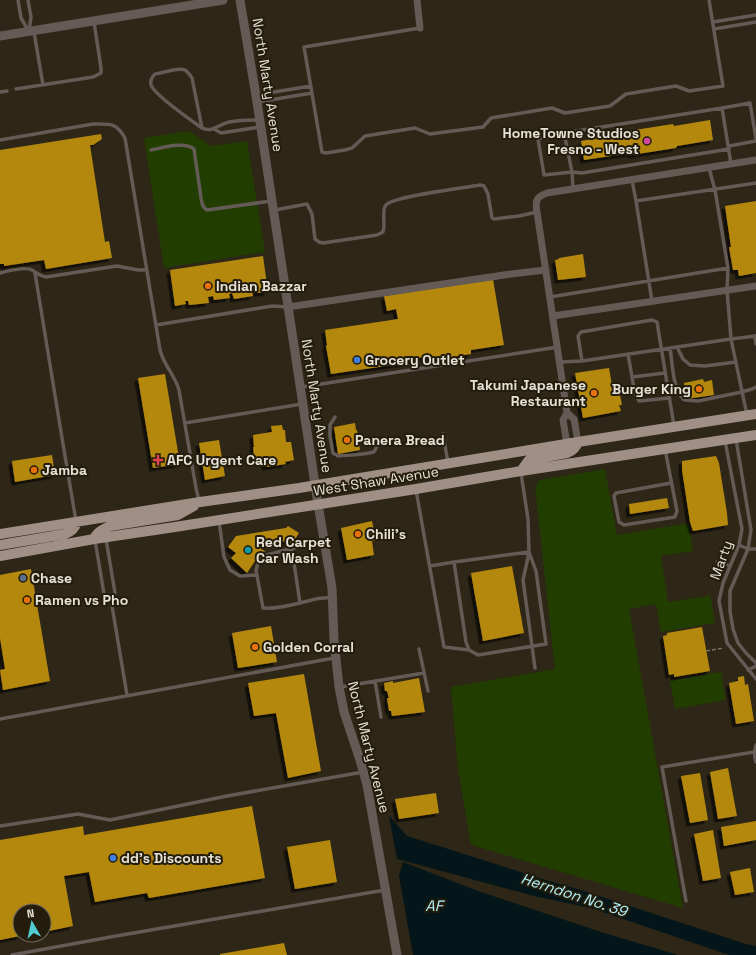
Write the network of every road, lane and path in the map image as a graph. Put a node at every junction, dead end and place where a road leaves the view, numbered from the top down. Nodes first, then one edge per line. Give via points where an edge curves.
1 (18, 0) edge
2 (28, 0) edge
3 (223, 0) edge
4 (240, 0) edge
5 (417, 0) edge
6 (710, 0) edge
7 (182, 3) edge
8 (756, 15) edge
9 (94, 20) junction
10 (713, 22) junction
11 (756, 22) edge
12 (420, 28) joint
13 (714, 29) junction
14 (31, 31) junction
15 (0, 36) edge
16 (43, 85) junction
17 (311, 86) junction
18 (16, 89) dead end
19 (7, 91) dead end
20 (0, 92) edge
21 (312, 93) junction
22 (257, 99) junction
23 (722, 108) junction
24 (260, 123) junction
25 (202, 128) junction
26 (214, 129) junction
27 (564, 134) junction
28 (0, 140) edge
29 (756, 140) edge
30 (729, 147) junction
31 (150, 150) dead end
32 (756, 160) edge
33 (731, 164) junction
34 (709, 168) junction
35 (572, 172) junction
36 (632, 180) junction
37 (756, 183) edge
38 (573, 189) junction
39 (715, 190) junction
40 (272, 201) junction
41 (636, 201) junction
42 (274, 210) junction
43 (536, 212) junction
44 (728, 268) junction
45 (147, 270) junction
46 (546, 270) junction
47 (0, 272) edge
48 (36, 274) junction
49 (649, 281) junction
50 (756, 286) edge
51 (726, 290) junction
52 (550, 297) junction
53 (652, 302) junction
54 (288, 307) junction
55 (553, 316) junction
56 (156, 325) junction
57 (755, 336) edge
58 (731, 339) junction
59 (756, 344) edge
60 (677, 347) junction
61 (558, 348) junction
62 (670, 348) junction
63 (661, 349) junction
64 (628, 354) junction
65 (582, 361) junction
66 (560, 362) junction
67 (736, 362) junction
68 (665, 373) junction
69 (632, 377) junction
70 (300, 387) junction
71 (756, 387) edge
72 (742, 392) junction
73 (669, 398) junction
74 (303, 404) junction
75 (568, 413) junction
76 (752, 415) edge
77 (335, 417) dead end
78 (185, 423) junction
79 (674, 427) junction
80 (443, 434) dead end
81 (756, 434) edge
82 (736, 438) junction
83 (725, 440) junction
84 (578, 442) junction
85 (378, 443) dead end
86 (567, 444) junction
87 (665, 448) junction
88 (448, 464) junction
89 (521, 471) junction
90 (672, 483) junction
91 (315, 485) junction
92 (416, 489) junction
93 (200, 502) junction
94 (318, 504) junction
95 (219, 520) junction
96 (76, 522) junction
97 (0, 534) edge
98 (105, 538) junction
99 (94, 539) junction
100 (324, 540) junction
101 (0, 545) edge
102 (739, 545) junction
103 (748, 548) junction
104 (756, 549) edge
105 (292, 550) junction
106 (529, 552) junction
107 (0, 556) edge
108 (454, 562) junction
109 (718, 562) dead end
110 (430, 566) junction
111 (730, 566) junction
112 (257, 575) junction
113 (333, 598) junction
114 (111, 600) junction
115 (300, 603) junction
116 (532, 646) junction
117 (729, 647) junction
118 (419, 649) dead end
119 (469, 650) junction
120 (706, 651) dead end
121 (336, 658) junction
122 (756, 664) edge
123 (535, 668) dead end
124 (748, 670) junction
125 (424, 673) junction
126 (756, 679) edge
127 (375, 681) junction
128 (339, 687) junction
129 (428, 691) dead end
130 (127, 695) junction
131 (381, 717) dead end
132 (0, 718) edge
133 (756, 745) edge
134 (754, 752) junction
135 (756, 762) edge
136 (364, 772) junction
137 (0, 826) edge
138 (386, 890) junction
139 (686, 901) dead end
140 (12, 955) edge
141 (397, 955) edge

1 - 14 lane via 21,18
2 - 14 lane
3 - 7 street
4 - 22 street, North Marty Avenue
5 - 12 street
6 - 10 lane
7 - 9 street
8 - 10 lane
9 - 14 street
9 - 16 lane via 101,73 93,77
10 - 13 lane
11 - 13 lane
12 - 17 lane via 304,47
13 - 21 lane via 723,86 689,91 676,86 626,94 610,106 565,113 552,108 491,118 483,126 430,134 415,128 365,136 352,148 345,150 322,152
14 - 15 street
14 - 16 lane
16 - 18 lane
17 - 21 lane
17 - 22 lane
19 - 20 lane
21 - 22 lane
22 - 24 street, North Marty Avenue
23 - 27 lane
23 - 29 lane via 750,103
23 - 30 lane
24 - 26 lane via 228,122
24 - 26 lane via 221,133
24 - 40 street, North Marty Avenue
25 - 25 lane via 151,87 155,74 186,70 192,78
25 - 26 lane
27 - 35 lane
27 - 35 lane via 538,139 544,175
28 - 45 lane via 93,124 114,125 121,130 128,147
29 - 30 lane
30 - 33 lane
30 - 35 lane via 582,173
31 - 40 lane via 182,145 194,149 204,209
32 - 33 street
33 - 34 street
34 - 36 street
34 - 39 lane
35 - 38 lane
36 - 38 street
36 - 41 lane
37 - 39 lane
38 - 43 street via 541,195 537,199
39 - 41 lane
39 - 44 lane
40 - 42 street, North Marty Avenue
41 - 49 lane
42 - 43 lane via 307,204 312,214 315,239 323,243 383,232 384,207 391,201 480,185 484,186 488,194 494,219
42 - 54 street, North Marty Avenue
43 - 46 street
44 - 49 lane
44 - 51 lane
45 - 48 lane via 117,266 46,277
45 - 56 lane
46 - 52 street
46 - 54 street
47 - 48 lane via 26,268
48 - 96 lane
49 - 52 lane
49 - 53 lane
50 - 51 street
51 - 53 street
51 - 58 lane
52 - 55 street
53 - 55 street
54 - 56 lane via 272,306
54 - 70 street, North Marty Avenue
55 - 61 street
56 - 78 lane via 162,359 177,382
57 - 58 lane
57 - 59 lane
58 - 60 lane
58 - 67 lane
60 - 62 lane
60 - 67 lane via 690,365
61 - 66 street
61 - 70 lane
62 - 63 lane
62 - 72 lane via 675,384 684,400 698,401
63 - 64 lane
63 - 65 lane via 657,322 652,320 582,332 578,336
63 - 68 lane
64 - 65 lane
64 - 69 lane
65 - 66 lane
66 - 75 street
67 - 72 lane
68 - 69 lane
68 - 73 lane
69 - 73 lane via 639,401
70 - 74 street, North Marty Avenue
71 - 72 lane
72 - 76 lane
73 - 79 lane
74 - 78 lane
74 - 91 street, North Marty Avenue
75 - 84 street via 574,419
75 - 86 street via 563,420
76 - 79 main road, West Shaw Avenue
77 - 85 lane via 330,425 333,453 338,456 362,455 374,452
78 - 93 lane
79 - 84 main road, West Shaw Avenue
80 - 88 lane
81 - 82 main road, West Shaw Avenue
82 - 83 main road, West Shaw Avenue
82 - 103 lane, Marty via 751,530
83 - 87 main road, West Shaw Avenue
83 - 102 lane, Marty via 742,528
84 - 86 main road, West Shaw Avenue
84 - 89 main road via 573,451 530,460
86 - 88 main road, West Shaw Avenue
87 - 89 main road, West Shaw Avenue
87 - 90 lane
88 - 91 main road, West Shaw Avenue
89 - 92 main road, West Shaw Avenue
89 - 106 lane via 528,519
90 - 90 lane via 677,511 675,516 624,525 619,522 614,496 616,493
91 - 93 main road, West Shaw Avenue
91 - 94 street, North Marty Avenue
92 - 94 main road, West Shaw Avenue
92 - 110 lane
93 - 96 main road, West Shaw Avenue
93 - 99 main road via 178,515 110,526 100,531
94 - 95 main road, West Shaw Avenue
94 - 100 street, North Marty Avenue
95 - 98 main road, West Shaw Avenue
95 - 112 lane via 224,557 230,570 240,576
96 - 97 main road, West Shaw Avenue
96 - 101 main road via 73,530 65,534
98 - 99 main road, West Shaw Avenue
98 - 114 lane via 115,593
99 - 107 main road, West Shaw Avenue
99 - 114 lane via 104,594
100 - 105 lane
100 - 113 street, North Marty Avenue
102 - 103 lane
102 - 111 lane, Marty
103 - 104 lane
103 - 122 lane, Marty via 730,591 730,611 738,643
105 - 112 lane via 263,556 258,562
105 - 115 lane
106 - 108 lane
106 - 116 lane via 523,580
106 - 116 lane via 536,571 546,644
108 - 110 lane
108 - 119 lane
109 - 111 lane
110 - 119 lane via 444,647
111 - 117 lane, Marty via 719,601
112 - 115 lane via 263,608 273,609
113 - 115 lane
113 - 121 street, North Marty Avenue
114 - 130 lane
116 - 119 lane via 478,655
116 - 123 lane
117 - 120 path
117 - 124 lane, Marty
118 - 125 lane
121 - 128 street, North Marty Avenue
121 - 130 lane
122 - 124 lane
124 - 126 lane, Marty
125 - 127 lane
125 - 129 lane
127 - 128 lane
127 - 131 lane
128 - 136 street, North Marty Avenue via 344,712
130 - 132 lane
133 - 134 lane
134 - 135 lane
134 - 139 lane via 662,767
136 - 137 lane via 110,820 78,814
136 - 138 street, North Marty Avenue
138 - 140 lane
138 - 141 street, North Marty Avenue

